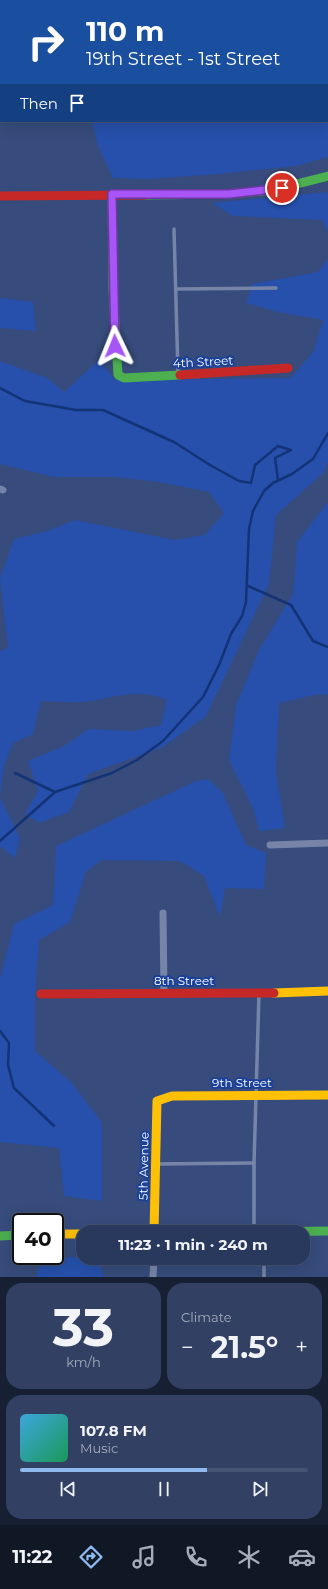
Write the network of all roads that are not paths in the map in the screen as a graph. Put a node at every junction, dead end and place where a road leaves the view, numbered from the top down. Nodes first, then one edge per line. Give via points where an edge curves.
1 (328, 176) edge
2 (112, 194) junction
3 (0, 196) edge
4 (174, 229) dead end
5 (276, 288) dead end
6 (176, 289) junction
7 (288, 368) dead end
8 (178, 375) junction
9 (328, 842) edge
10 (270, 845) dead end
11 (163, 913) dead end
12 (328, 991) edge
13 (164, 993) junction
14 (259, 993) junction
15 (41, 994) dead end
16 (257, 1094) junction
17 (328, 1095) edge
18 (157, 1101) joint
19 (254, 1163) junction
20 (156, 1164) junction
21 (154, 1225) edge
22 (255, 1225) edge
23 (310, 1231) edge
24 (328, 1231) edge
25 (64, 1234) edge
26 (76, 1234) edge
27 (12, 1235) edge
28 (0, 1236) edge
29 (154, 1265) edge
30 (264, 1265) edge
31 (153, 1277) edge
32 (264, 1277) edge

1 - 2 street via 273,190 229,194
2 - 3 street
2 - 8 street, 4th Street via 116,372 124,378
4 - 6 lane
5 - 6 lane
6 - 8 lane
7 - 8 street, 4th Street
9 - 10 street
11 - 13 street
12 - 14 street, 8th Street
13 - 14 street, 8th Street
13 - 15 street, 8th Street
14 - 16 lane
16 - 17 street, 9th Street
16 - 18 street, 9th Street via 172,1096
16 - 19 lane
18 - 20 street, 5th Avenue
19 - 20 lane
19 - 22 lane
20 - 21 street, 5th Avenue
23 - 24 street
25 - 26 street
27 - 28 street
29 - 31 street
30 - 32 lane

